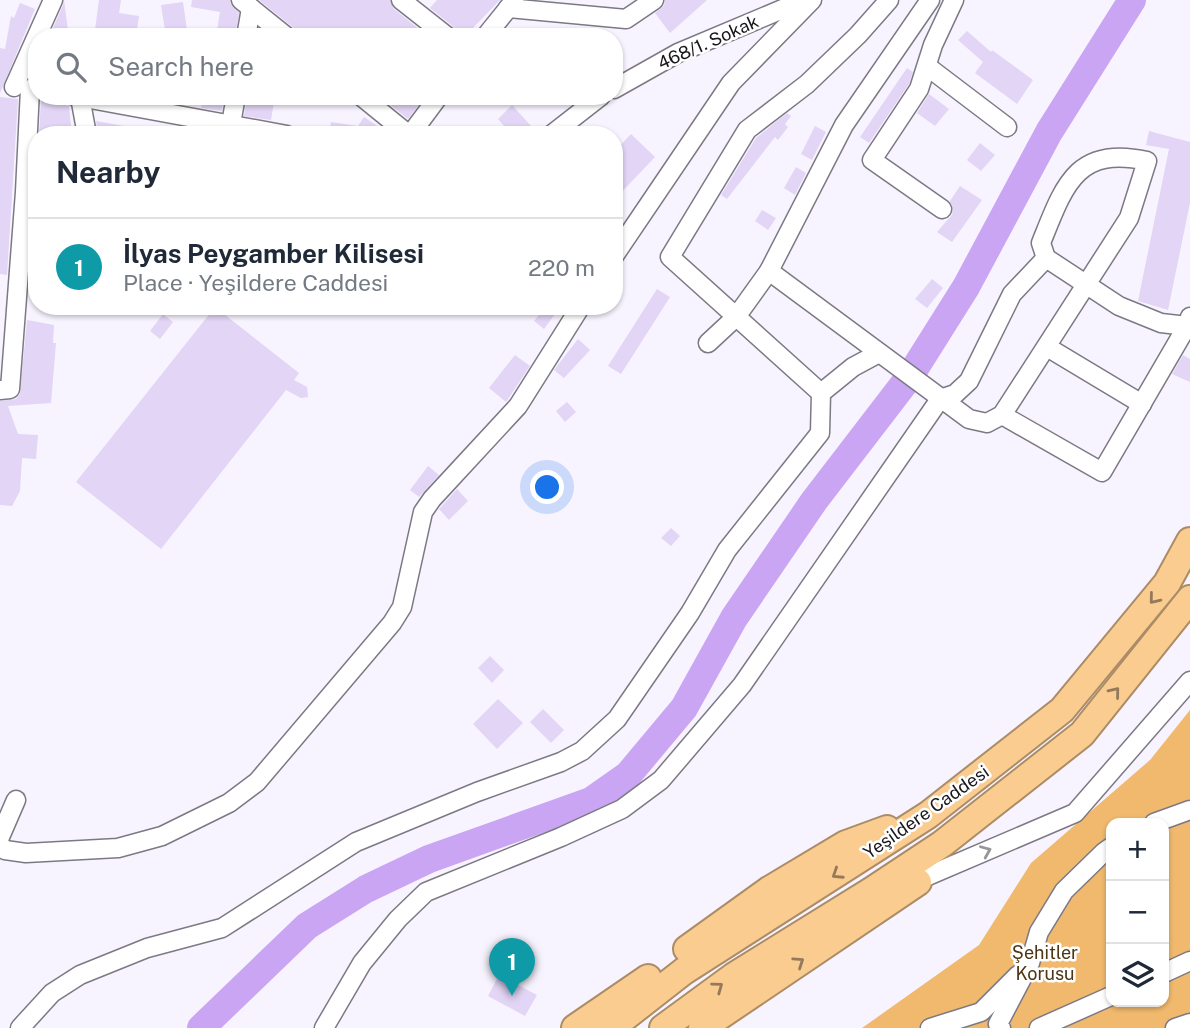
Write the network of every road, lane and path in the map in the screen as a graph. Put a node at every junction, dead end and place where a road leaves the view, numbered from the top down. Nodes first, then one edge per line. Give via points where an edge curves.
1 (53, 0) edge
2 (401, 0) edge
3 (654, 0) edge
4 (804, 0) edge
5 (812, 0) edge
6 (889, 0) edge
7 (930, 0) edge
8 (954, 0) edge
9 (511, 4) edge
10 (252, 5) edge
11 (423, 7) edge
12 (42, 28) edge
13 (248, 28) edge
14 (277, 28) edge
15 (440, 28) edge
16 (492, 28) edge
17 (28, 66) edge
18 (928, 67) junction
19 (623, 84) edge
20 (20, 87) edge
21 (79, 105) edge
22 (115, 105) edge
23 (234, 105) edge
24 (372, 105) edge
25 (432, 105) edge
26 (589, 105) edge
27 (85, 126) edge
28 (216, 126) edge
29 (231, 126) edge
30 (398, 126) edge
31 (416, 126) edge
32 (563, 126) edge
33 (1007, 127) dead end
34 (942, 209) dead end
35 (623, 243) edge
36 (1046, 258) junction
37 (769, 271) junction
38 (1087, 286) junction
39 (8, 292) edge
40 (576, 315) edge
41 (736, 317) junction
42 (1189, 322) edge
43 (709, 343) dead end
44 (1047, 347) junction
45 (878, 353) junction
46 (5, 389) edge
47 (821, 393) junction
48 (940, 399) junction
49 (1142, 404) junction
50 (1002, 415) junction
51 (1190, 541) edge
52 (1190, 599) edge
53 (1190, 681) edge
54 (1082, 733) junction
55 (16, 800) dead end
56 (1190, 810) edge
57 (928, 815) junction
58 (1168, 818) edge
59 (0, 837) edge
60 (0, 845) edge
61 (1106, 851) edge
62 (923, 878) junction
63 (1190, 961) edge
64 (1030, 963) junction
65 (1169, 971) edge
66 (1106, 998) edge
67 (1190, 1023) edge
68 (20, 1028) edge
69 (324, 1028) edge
70 (575, 1028) edge
71 (611, 1028) edge
72 (663, 1028) edge
73 (702, 1028) edge
74 (930, 1028) edge
75 (1001, 1028) edge
76 (1039, 1028) edge
77 (1175, 1028) edge

1 - 12 street
2 - 11 street
3 - 9 street via 626,19
4 - 19 street, 468/1. Sokak via 678,53
5 - 35 street via 731,83
6 - 41 street via 807,85 747,130 670,257
7 - 37 street via 844,125
8 - 18 street
9 - 16 street
10 - 13 street
10 - 14 street
11 - 15 street
17 - 20 street
18 - 33 street
18 - 34 street via 873,160
20 - 39 street via 25,192
21 - 27 street
22 - 28 street
23 - 29 street
24 - 30 street
25 - 31 street
26 - 32 street
36 - 38 street
36 - 38 street via 1041,243 1045,233 1068,184 1086,164 1123,156 1147,161 1129,218
36 - 48 street via 1012,295 969,381 955,394
37 - 41 street
37 - 45 street
38 - 42 street via 1119,306 1161,323
38 - 44 street
39 - 46 street
40 - 60 street via 518,406 424,512 402,607 392,623 257,782 229,803 162,836 118,848 26,853
41 - 43 street
41 - 47 street
42 - 49 street
44 - 49 street
44 - 50 street
45 - 47 street
45 - 48 street
47 - 68 street via 820,433 727,550 617,719 582,751 356,842 222,928 147,948 80,975 52,993
48 - 50 street via 977,422 987,423
48 - 69 street via 742,685 661,780 622,809 426,892 362,963
49 - 50 street via 1102,472
51 -> 57 highway, Yeşildere Caddesi via 1167,583 1062,710
54 -> 52 highway, Yeşildere Caddesi
62 -> 53 street via 1075,813
54 - 62 highway
72 -> 54 highway, Yeşildere Caddesi via 734,976 942,844
55 - 59 street
56 - 58 street
57 - 70 highway via 835,850 769,890
57 -> 71 highway, Yeşildere Caddesi via 684,971
61 - 64 street via 1064,891 1039,932
73 -> 62 highway
63 - 65 street
64 - 74 street via 981,1012
64 - 75 street via 998,1024
66 - 76 street
67 - 77 street

